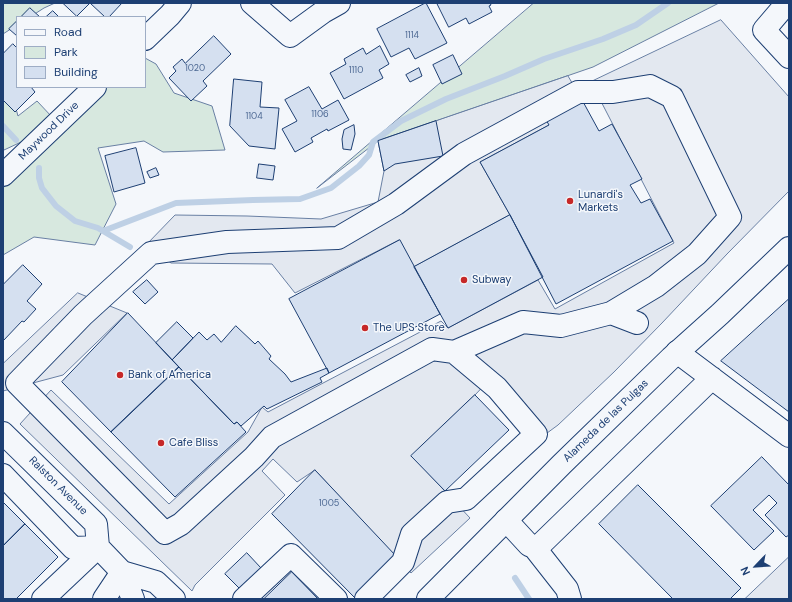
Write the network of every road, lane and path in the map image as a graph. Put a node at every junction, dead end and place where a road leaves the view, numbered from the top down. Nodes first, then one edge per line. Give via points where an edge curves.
1 (180, 3) edge
2 (252, 3) edge
3 (339, 3) edge
4 (787, 3) edge
5 (146, 38) edge
6 (789, 57) edge
7 (94, 88) edge
8 (3, 175) edge
9 (789, 248) edge
10 (611, 313) junction
11 (637, 323) dead end
12 (454, 352) junction
13 (677, 352) junction
14 (712, 378) junction
15 (3, 433) edge
16 (789, 436) edge
17 (3, 475) edge
18 (506, 520) junction
19 (98, 547) junction
20 (534, 547) junction
21 (122, 572) junction
22 (53, 596) edge
23 (104, 599) edge
24 (133, 599) edge
25 (174, 599) edge
26 (244, 599) edge
27 (336, 599) edge
28 (366, 599) edge
29 (428, 599) edge
30 (570, 599) edge

1 - 5 main road
2 - 3 main road via 290,36
4 - 6 main road via 764,30
7 - 8 main road, Maywood Drive
9 - 13 main road, Alameda de las Pulgas
10 - 11 main road
10 - 12 main road via 561,326 522,322
10 - 12 main road via 656,286 697,254 730,216 672,97 650,86 613,92 578,92 464,154 396,204 338,238 228,242 151,253 83,315 17,383 165,533 180,524 254,457 272,437 432,349
12 - 28 main road via 497,388 536,434 466,499 447,502 412,534 403,562
13 - 14 main road
13 - 18 main road, Alameda de las Pulgas
14 - 16 main road
14 - 20 main road via 540,545
15 - 19 main road, Ralston Avenue via 96,524
17 - 19 main road via 73,548
18 - 20 main road via 529,545
18 - 29 main road, Alameda de las Pulgas
19 - 21 main road
19 - 22 main road
20 - 30 main road via 567,589
21 - 23 main road
21 - 24 main road
21 - 25 main road via 156,582
26 - 27 main road via 291,555

